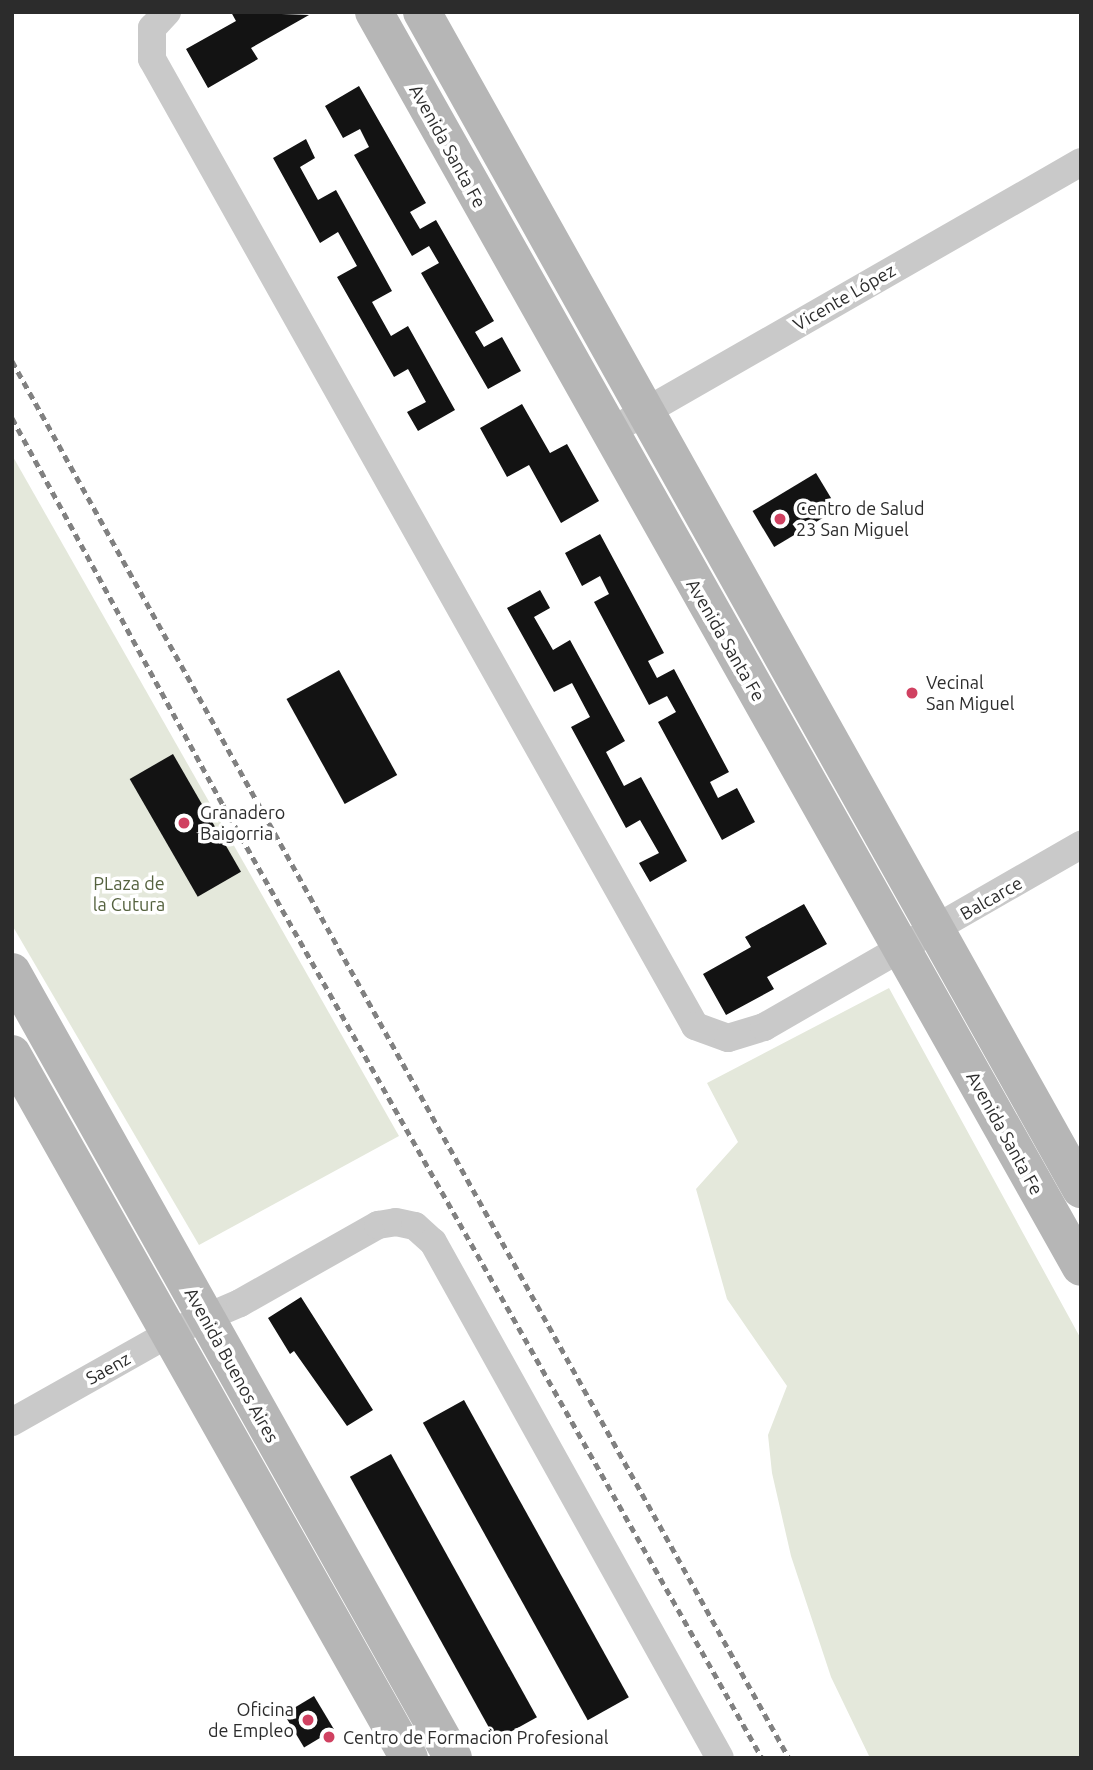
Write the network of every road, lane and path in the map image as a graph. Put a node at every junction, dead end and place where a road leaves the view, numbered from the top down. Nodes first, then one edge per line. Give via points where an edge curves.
1 (167, 12) edge
2 (374, 12) edge
3 (422, 12) edge
4 (1081, 162) edge
5 (643, 412) junction
6 (608, 433) junction
7 (1081, 845) edge
8 (938, 929) junction
9 (902, 950) junction
10 (12, 972) edge
11 (12, 1054) edge
12 (1081, 1189) edge
13 (1081, 1267) edge
14 (206, 1318) junction
15 (170, 1333) junction
16 (12, 1422) edge
17 (409, 1758) edge
18 (453, 1758) edge
19 (720, 1758) edge

1 - 9 street, Balcarce via 152,28 152,59 695,1026 728,1038 764,1027
2 - 6 main road, Avenida Santa Fe
3 - 5 main road
4 - 5 street, Vicente López
5 - 6 street, Vicente López
5 - 8 main road
6 - 9 main road, Avenida Santa Fe
7 - 8 street, Balcarce
8 - 9 street, Balcarce
8 - 12 main road
9 - 13 main road, Avenida Santa Fe
10 - 14 main road, Avenida Buenos Aires
11 - 15 main road
14 - 15 street, Saenz
14 - 18 main road, Avenida Buenos Aires
14 - 19 street, Saenz via 378,1225 415,1226 433,1242
15 - 16 street, Saenz
15 - 17 main road

